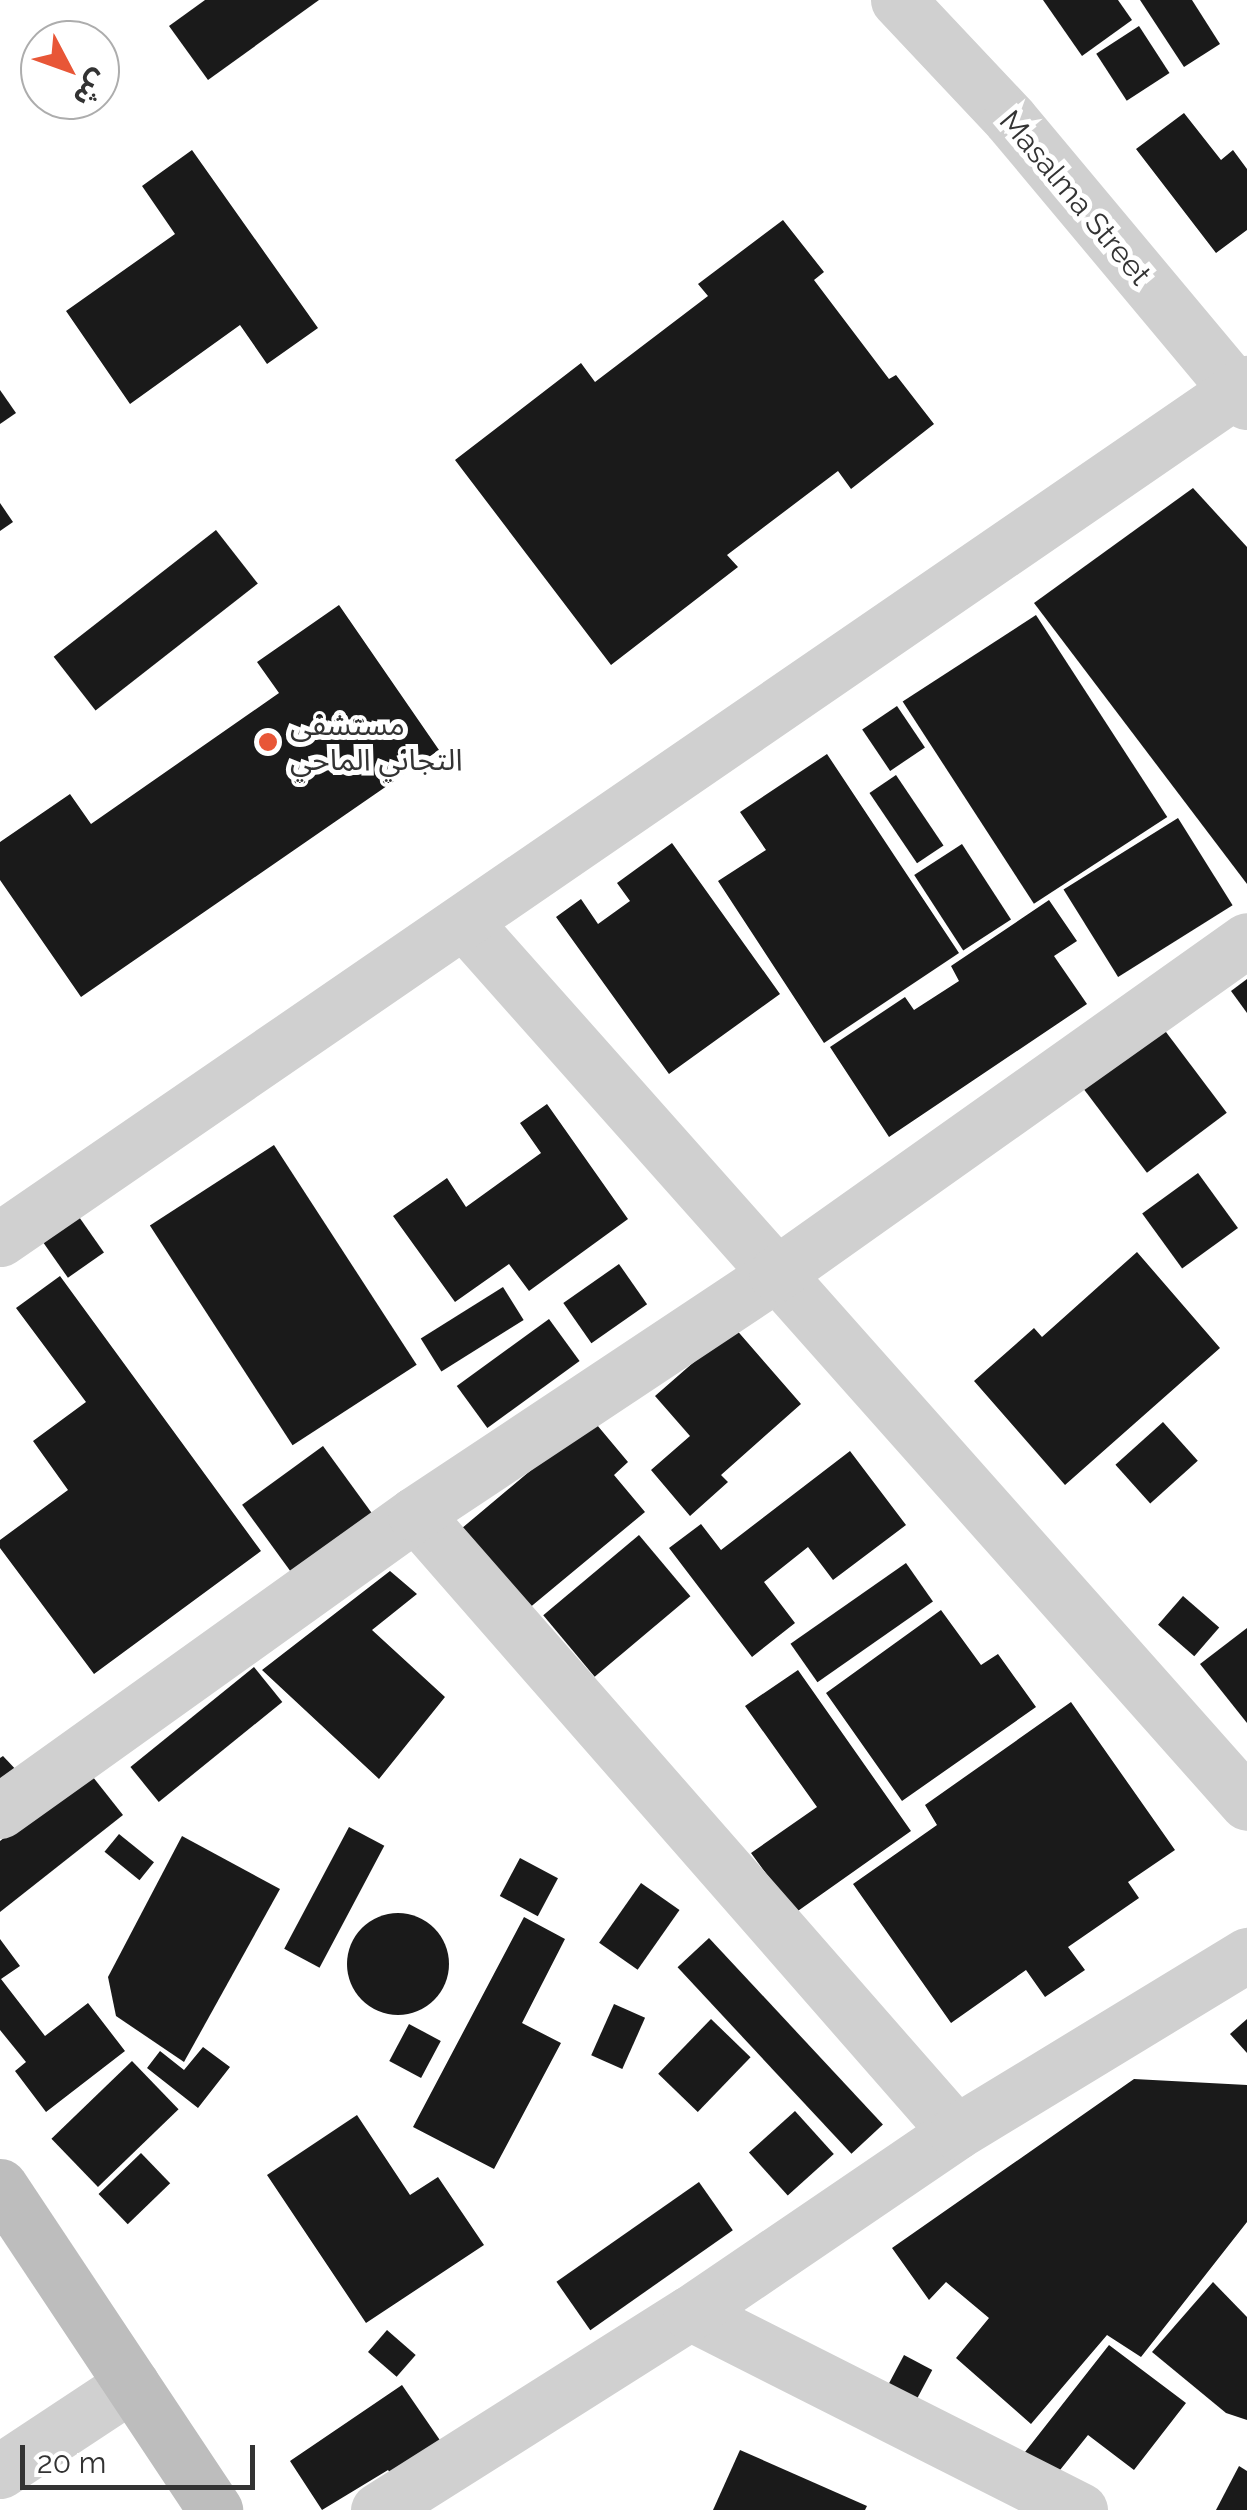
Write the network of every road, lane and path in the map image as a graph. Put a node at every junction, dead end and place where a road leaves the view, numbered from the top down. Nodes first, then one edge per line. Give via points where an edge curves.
1 (898, 0) edge
2 (1244, 391) edge
3 (465, 923) junction
4 (1247, 940) edge
5 (0, 1239) edge
6 (776, 1274) junction
7 (414, 1514) junction
8 (1247, 1803) edge
9 (0, 1811) edge
10 (1247, 1955) edge
11 (956, 2132) junction
12 (0, 2186) edge
13 (690, 2313) junction
14 (132, 2384) junction
15 (0, 2471) edge
16 (215, 2510) edge
17 (378, 2510) edge
18 (1080, 2510) edge

1 - 2 street, Masalma Street
2 - 3 street
3 - 5 street
3 - 6 street
4 - 6 street
6 - 7 street
6 - 8 street
7 - 9 street
7 - 11 street
10 - 11 street
11 - 13 street
12 - 14 street
13 - 17 street
13 - 18 street
14 - 15 street
14 - 16 street

